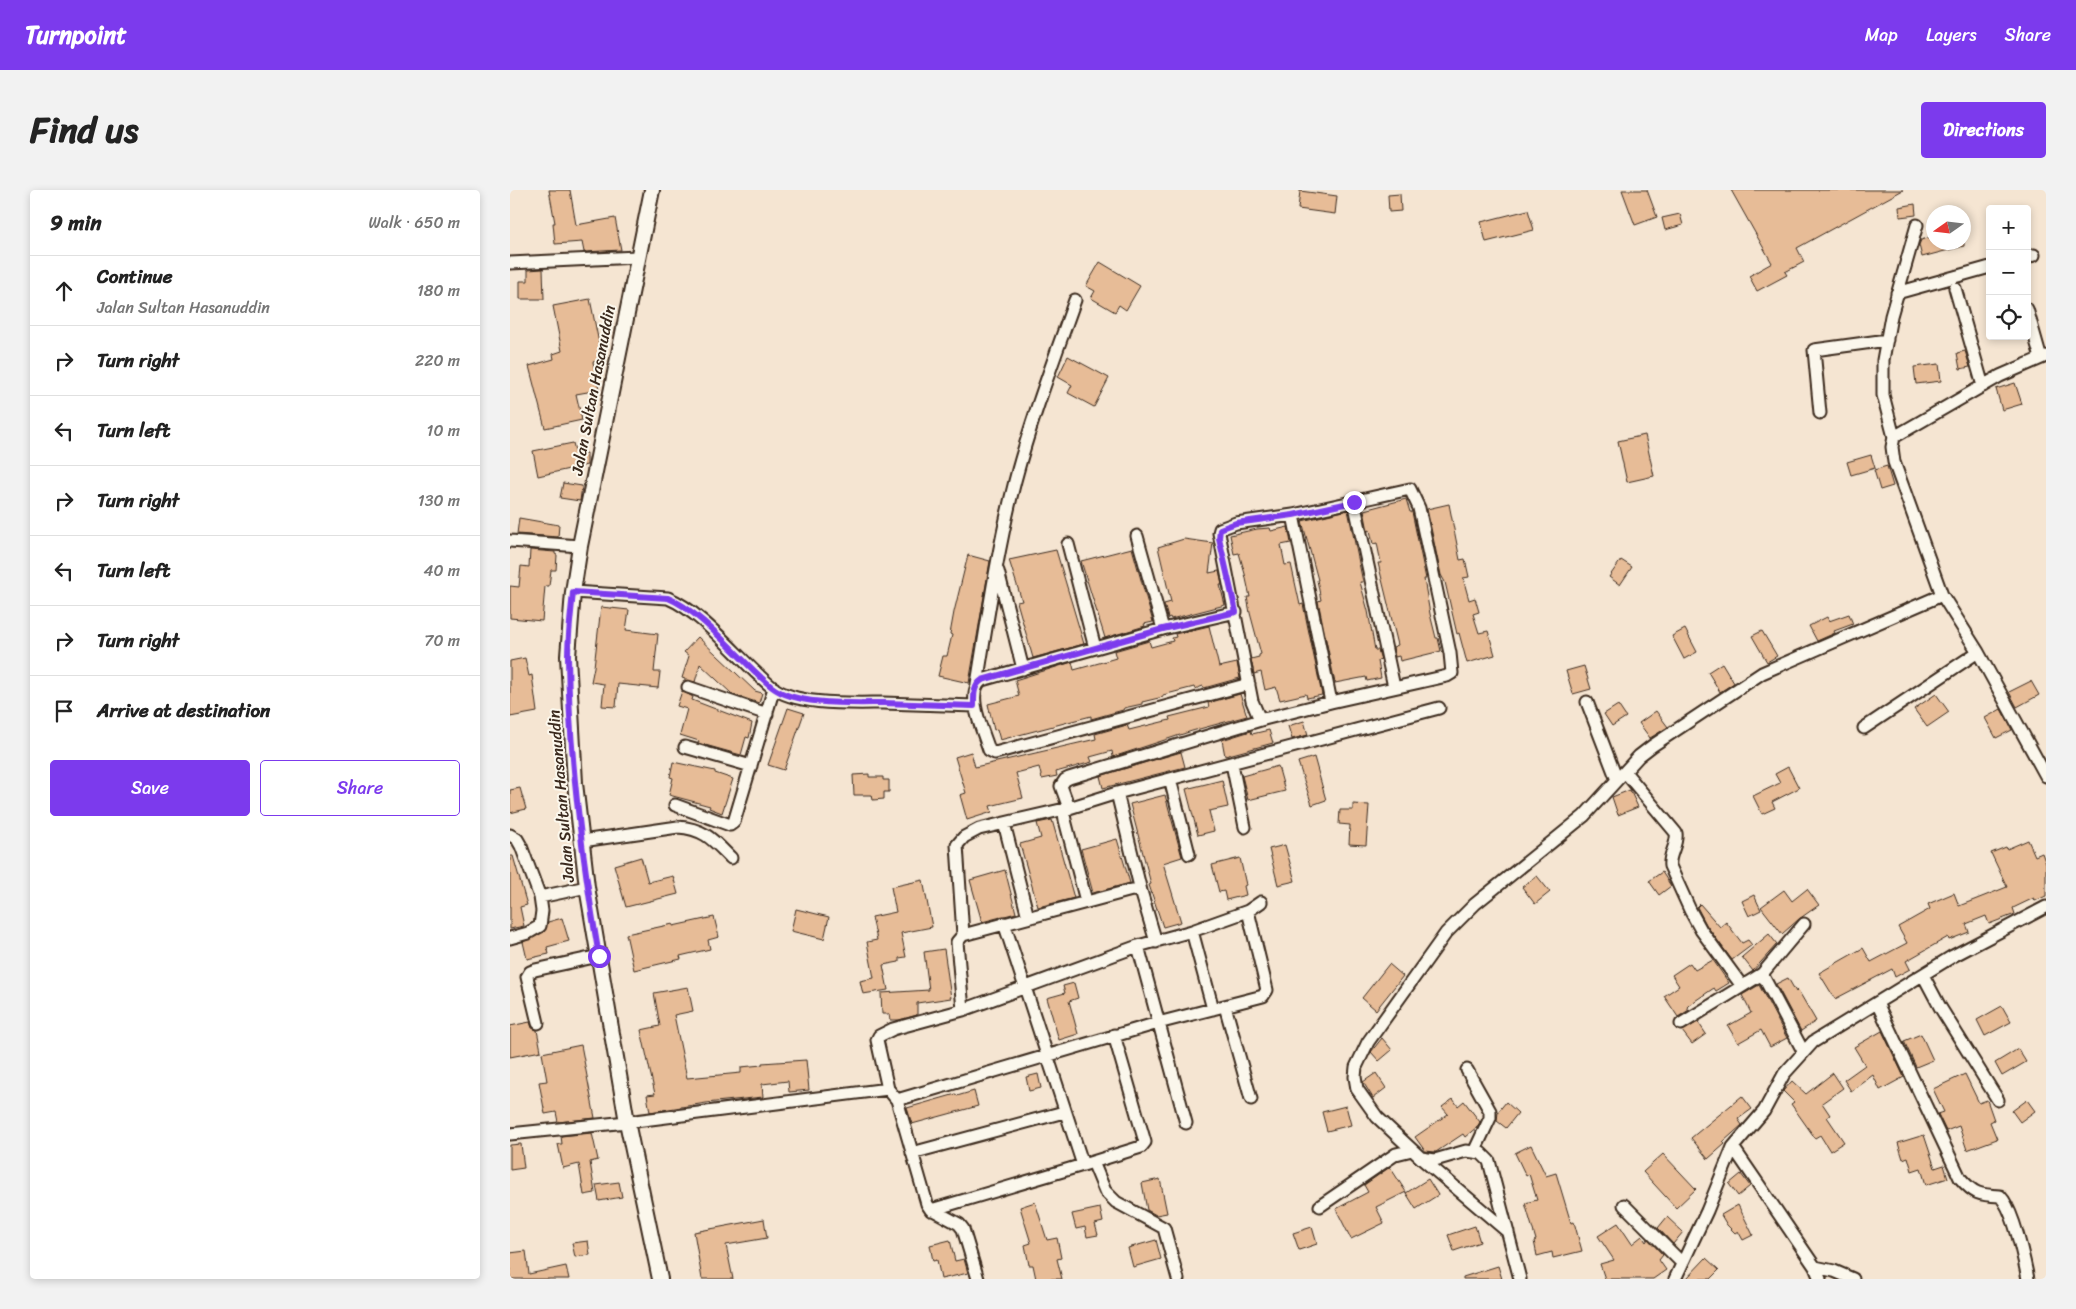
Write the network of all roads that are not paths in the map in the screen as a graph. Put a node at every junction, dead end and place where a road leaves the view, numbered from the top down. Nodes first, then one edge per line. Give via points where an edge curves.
1 (652, 190) edge
2 (1917, 224) dead end
3 (637, 257) junction
4 (510, 263) edge
5 (1986, 268) edge
6 (1955, 288) dead end
7 (1897, 293) junction
8 (1075, 300) dead end
9 (2031, 320) edge
10 (1887, 340) junction
11 (2043, 357) edge
12 (1983, 386) junction
13 (1820, 413) dead end
14 (1894, 437) junction
15 (1354, 502) junction
16 (1293, 515) junction
17 (1137, 536) dead end
18 (510, 541) edge
19 (1068, 544) dead end
20 (580, 546) junction
21 (997, 566) junction
22 (573, 592) junction
23 (1942, 595) junction
24 (1236, 612) junction
25 (1163, 629) junction
26 (1095, 648) junction
27 (1978, 652) junction
28 (1023, 669) junction
29 (977, 684) junction
30 (1249, 684) junction
31 (688, 687) dead end
32 (1394, 687) junction
33 (774, 688) junction
34 (1331, 702) junction
35 (1587, 702) dead end
36 (974, 706) junction
37 (1439, 708) dead end
38 (768, 714) junction
39 (1264, 719) junction
40 (1864, 728) dead end
41 (685, 747) dead end
42 (1232, 764) junction
43 (751, 766) junction
44 (1621, 776) junction
45 (2046, 776) edge
46 (1170, 779) junction
47 (1117, 793) junction
48 (675, 805) dead end
49 (1069, 808) junction
50 (1004, 823) junction
51 (1245, 827) dead end
52 (510, 835) edge
53 (582, 841) junction
54 (1190, 854) dead end
55 (731, 858) dead end
56 (587, 887) junction
57 (1142, 891) junction
58 (540, 897) junction
59 (1086, 901) junction
60 (1261, 902) dead end
61 (2046, 907) edge
62 (1248, 911) junction
63 (1028, 917) junction
64 (1004, 923) junction
65 (1804, 924) dead end
66 (1192, 931) junction
67 (963, 935) junction
68 (510, 938) edge
69 (1156, 942) junction
70 (1138, 946) junction
71 (599, 956) junction
72 (1762, 974) junction
73 (1923, 974) junction
74 (1742, 986) junction
75 (1024, 987) junction
76 (1877, 1003) junction
77 (1225, 1006) junction
78 (1213, 1009) junction
79 (963, 1010) junction
80 (538, 1023) dead end
81 (1158, 1023) junction
82 (1681, 1024) dead end
83 (1114, 1035) junction
84 (1803, 1051) junction
85 (1046, 1055) junction
86 (1466, 1070) dead end
87 (888, 1089) junction
88 (1250, 1099) dead end
89 (897, 1100) junction
90 (1998, 1100) dead end
91 (1064, 1112) junction
92 (627, 1122) junction
93 (1186, 1123) dead end
94 (510, 1134) edge
95 (1733, 1147) junction
96 (1412, 1150) junction
97 (1474, 1152) junction
98 (912, 1153) junction
99 (1421, 1158) junction
100 (1088, 1164) junction
101 (1624, 1205) dead end
102 (1320, 1206) dead end
103 (933, 1210) junction
104 (1508, 1232) junction
105 (1682, 1262) junction
106 (1815, 1267) junction
107 (660, 1279) edge
108 (978, 1279) edge
109 (1178, 1279) edge
110 (1520, 1279) edge
111 (1675, 1279) edge
112 (1820, 1279) edge
113 (1853, 1279) edge
114 (2028, 1279) edge

1 - 3 street, Jalan Sultan Hasanuddin
2 - 7 street
3 - 4 street
3 - 20 street, Jalan Sultan Hasanuddin
5 - 7 street
6 - 12 street
7 - 10 street
8 - 21 street via 1015,481
9 - 11 street
10 - 13 street via 1814,350
10 - 14 street via 1883,360 1883,396
11 - 12 street
12 - 14 street
14 - 23 street via 1894,462
15 - 16 street
15 - 32 street
15 - 32 street via 1410,489 1419,508 1452,672 1444,678
16 - 24 street via 1236,523 1220,529 1219,538
16 - 34 street
17 - 25 street
18 - 20 street
19 - 26 street
20 - 22 street, Jalan Sultan Hasanuddin
21 - 28 street
21 - 29 street
22 - 33 street via 675,601
22 - 53 street, Jalan Sultan Hasanuddin via 568,656 570,714
23 - 27 street
23 - 44 street via 1762,673 1652,746
24 - 25 street
24 - 30 street
25 - 26 street
26 - 28 street
27 - 40 street
27 - 45 street
28 - 29 street via 990,677
29 - 36 street
30 - 36 street via 995,753 989,750
30 - 39 street via 1255,709
31 - 38 street
32 - 34 street
33 - 36 street via 829,703
33 - 38 street
34 - 39 street
35 - 44 street
37 - 42 street
38 - 43 street
39 - 49 street via 1069,778 1061,786
41 - 43 street
42 - 46 street
42 - 51 street
43 - 48 street via 734,822 730,825
44 - 74 street via 1676,833 1677,842 1670,866 1701,930
44 - 96 street via 1584,816 1475,904 1446,933 1368,1042 1356,1067 1357,1089 1377,1117
46 - 47 street
46 - 54 street
47 - 49 street
47 - 57 street
49 - 50 street
49 - 59 street via 1064,813 1065,820
50 - 63 street
50 - 67 street via 971,832 957,844
52 - 58 street via 522,846
53 - 55 street via 690,828 705,833
53 - 56 street, Jalan Sultan Hasanuddin
56 - 58 street
56 - 71 street, Jalan Sultan Hasanuddin
57 - 59 street
57 - 69 street
58 - 68 street via 540,926
59 - 63 street
60 - 62 street
61 - 73 street
62 - 66 street
62 - 77 street via 1267,990 1263,996
63 - 64 street
64 - 67 street
64 - 75 street
65 - 72 street
66 - 69 street
66 - 78 street
67 - 79 street via 957,942
69 - 70 street
70 - 75 street
70 - 81 street
71 - 80 street via 535,970 528,975
71 - 92 street, Jalan Sultan Hasanuddin
72 - 74 street
72 - 84 street
73 - 76 street
73 - 90 street
74 - 82 street
75 - 79 street
75 - 85 street
76 - 84 street
76 - 114 street via 1960,1178 1978,1194 2000,1196 2006,1203 2023,1252
77 - 78 street
77 - 88 street
78 - 81 street
79 - 87 street via 893,1029 879,1036 877,1040
81 - 83 street
81 - 93 street
83 - 85 street
83 - 100 street via 1145,1142 1141,1147
84 - 95 street via 1784,1074 1764,1111
85 - 89 street
85 - 91 street
86 - 97 street via 1490,1111 1490,1118
87 - 89 street
87 - 92 street
89 - 98 street
91 - 98 street
91 - 100 street
92 - 94 street
92 - 107 street, Jalan Sultan Hasanuddin
95 - 105 street
95 - 106 street
96 - 99 street
96 - 102 street via 1396,1154
97 - 99 street via 1466,1151 1435,1160
97 - 104 street via 1481,1153 1489,1161
98 - 103 street via 927,1204
99 - 104 street
100 - 103 street
100 - 109 street via 1116,1202 1164,1228
101 - 105 street
103 - 108 street via 963,1229
104 - 110 street
105 - 111 street
106 - 112 street
106 - 113 street

